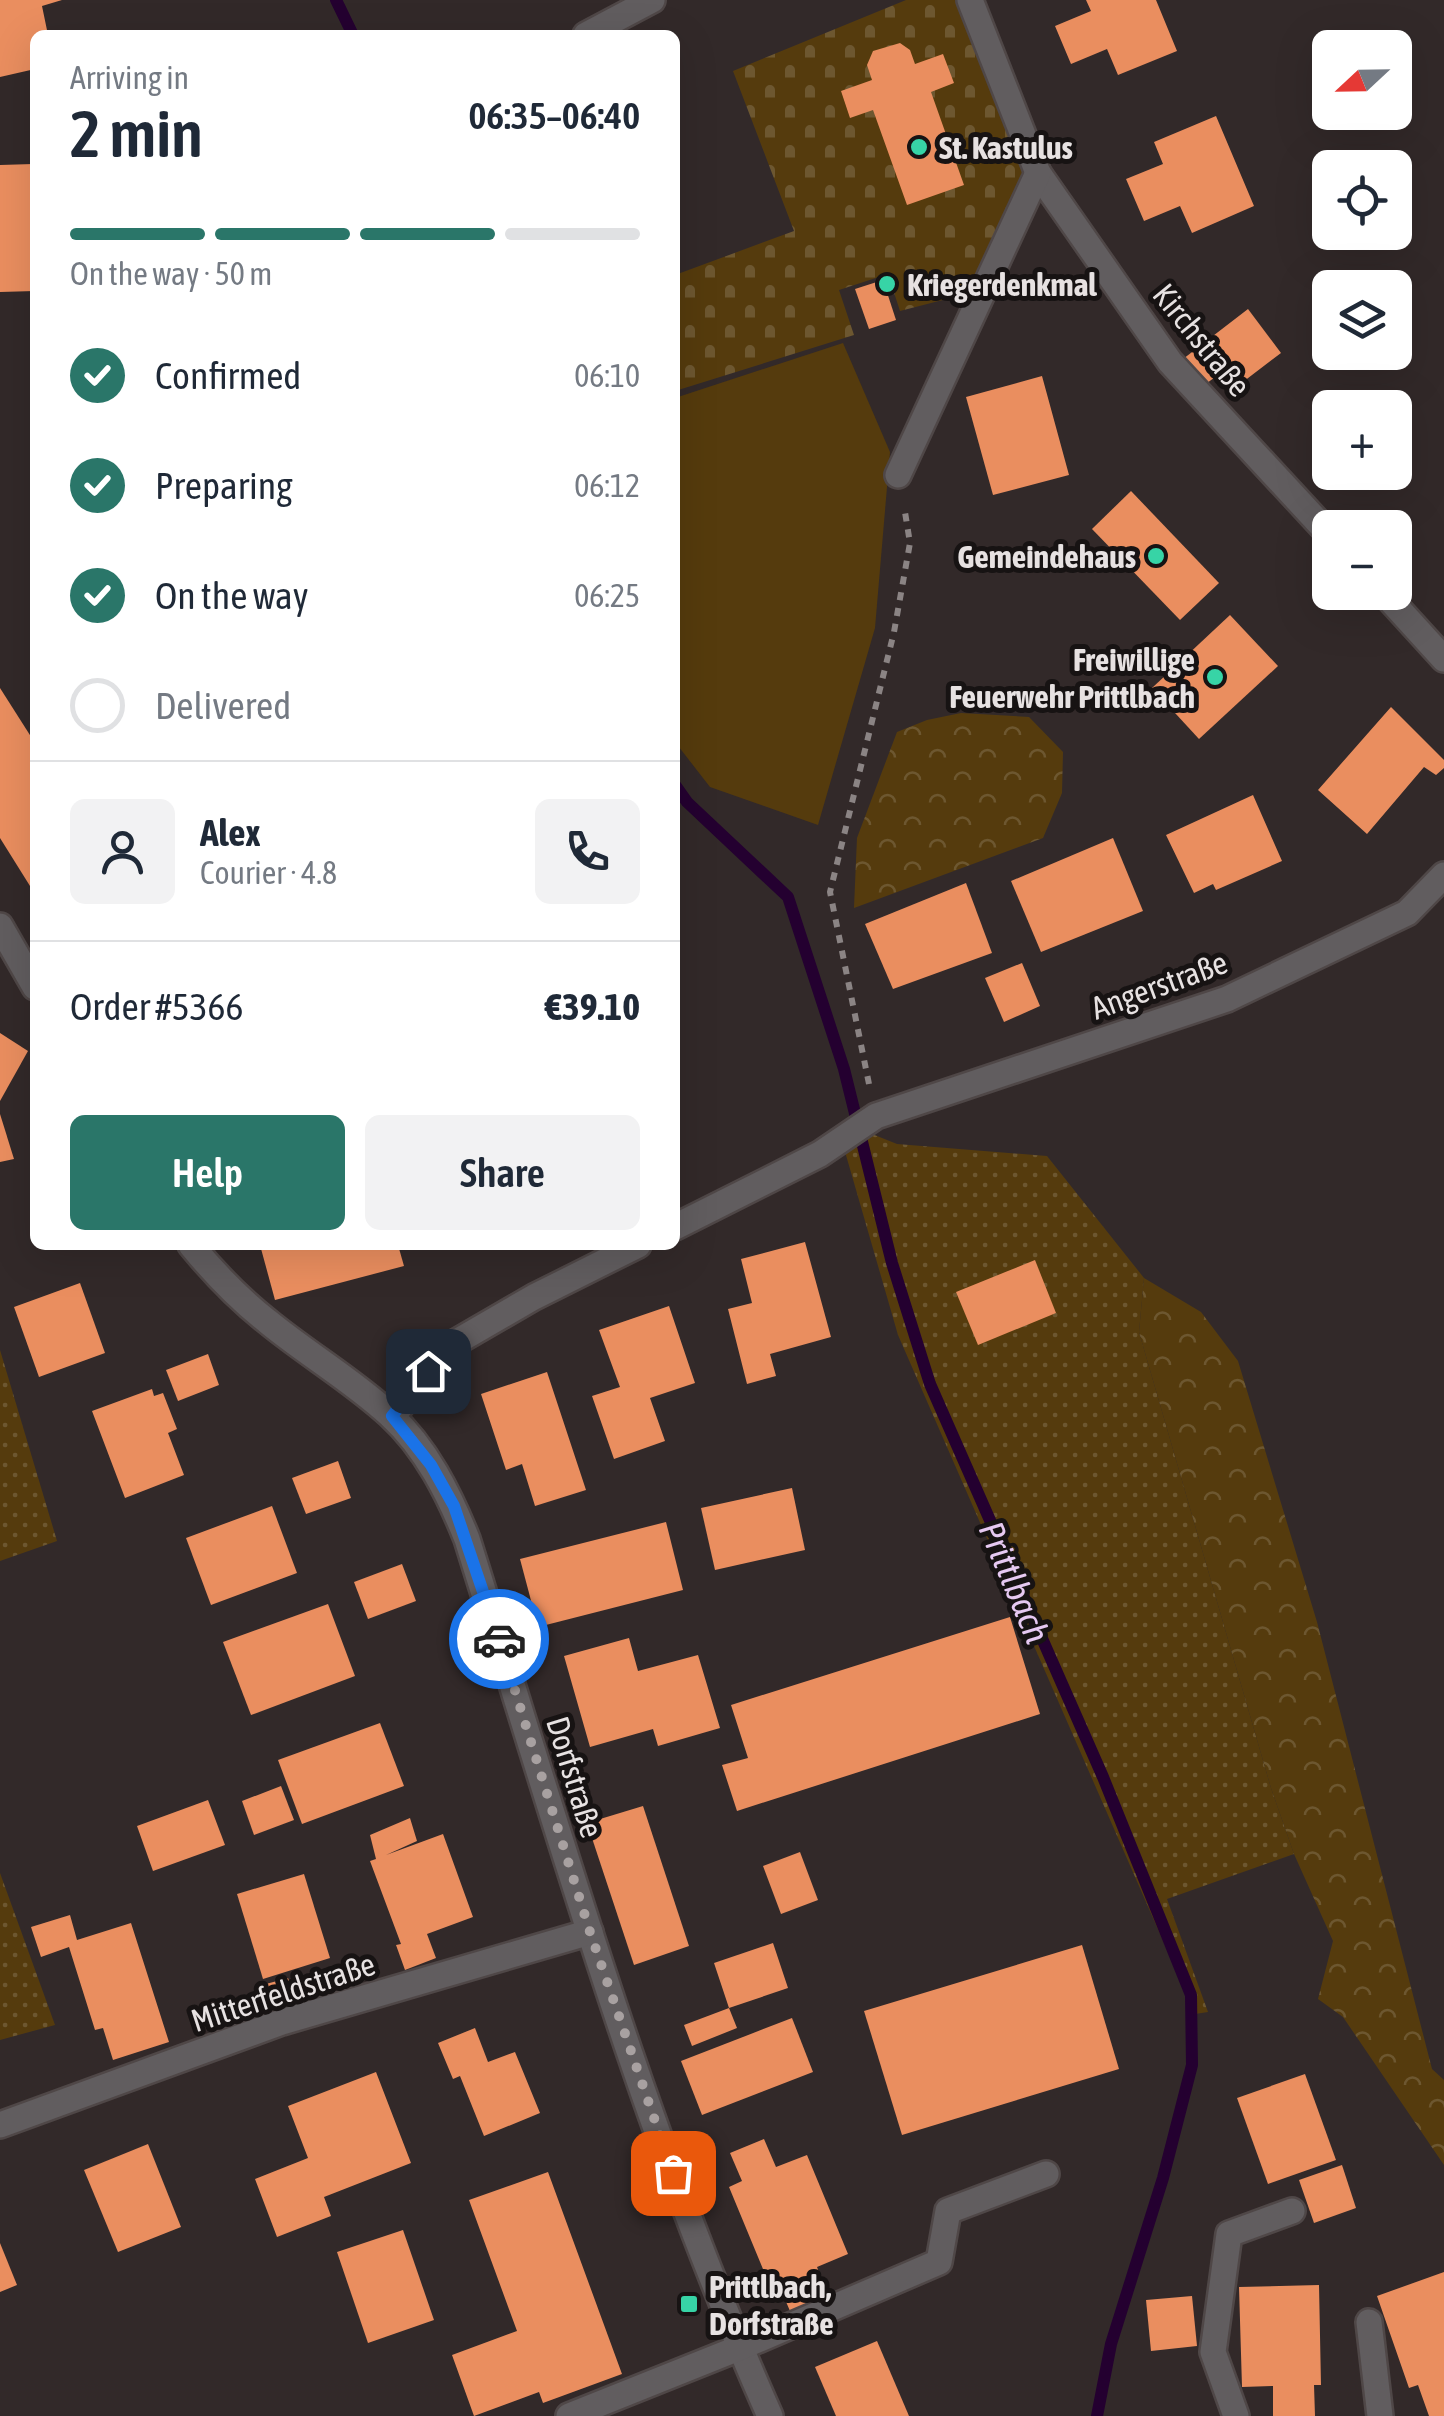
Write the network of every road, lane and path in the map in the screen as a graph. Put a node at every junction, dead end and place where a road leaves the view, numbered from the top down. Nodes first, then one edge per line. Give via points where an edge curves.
1 (652, 0) edge
2 (970, 0) edge
3 (595, 30) edge
4 (1038, 173) junction
5 (898, 475) joint
6 (1312, 516) edge
7 (1399, 610) edge
8 (1444, 659) edge
9 (1444, 876) edge
10 (0, 926) edge
11 (30, 979) edge
12 (876, 1116) junction
13 (680, 1224) edge
14 (195, 1250) edge
15 (628, 1250) edge
16 (392, 1416) junction
17 (590, 1932) junction
18 (0, 2125) edge
19 (1046, 2174) dead end
20 (1292, 2211) dead end
21 (1369, 2322) dead end
22 (739, 2348) junction
23 (569, 2416) edge
24 (770, 2416) edge
25 (1236, 2416) edge
26 (1380, 2416) edge

1 - 3 street
2 - 4 street, Kirchstraße
4 - 5 street
4 - 6 street, Kirchstraße via 1170,362
5 - 12 path via 910,543 830,892
7 - 8 street
9 - 12 street, Angerstraße via 1407,913 1228,999
10 - 11 street
12 - 13 street, Angerstraße via 837,1144
14 - 16 street, Dorfstraße via 268,1322
15 - 16 street via 446,1348
16 - 17 street, Dorfstraße via 431,1465 467,1538
17 - 18 street, Mitterfeldstraße via 282,2022
17 - 22 street, Dorfstraße
19 - 22 street via 948,2211 938,2262
20 - 25 street via 1229,2234 1214,2352
21 - 26 street
22 - 23 street
22 - 24 street, Dorfstraße

